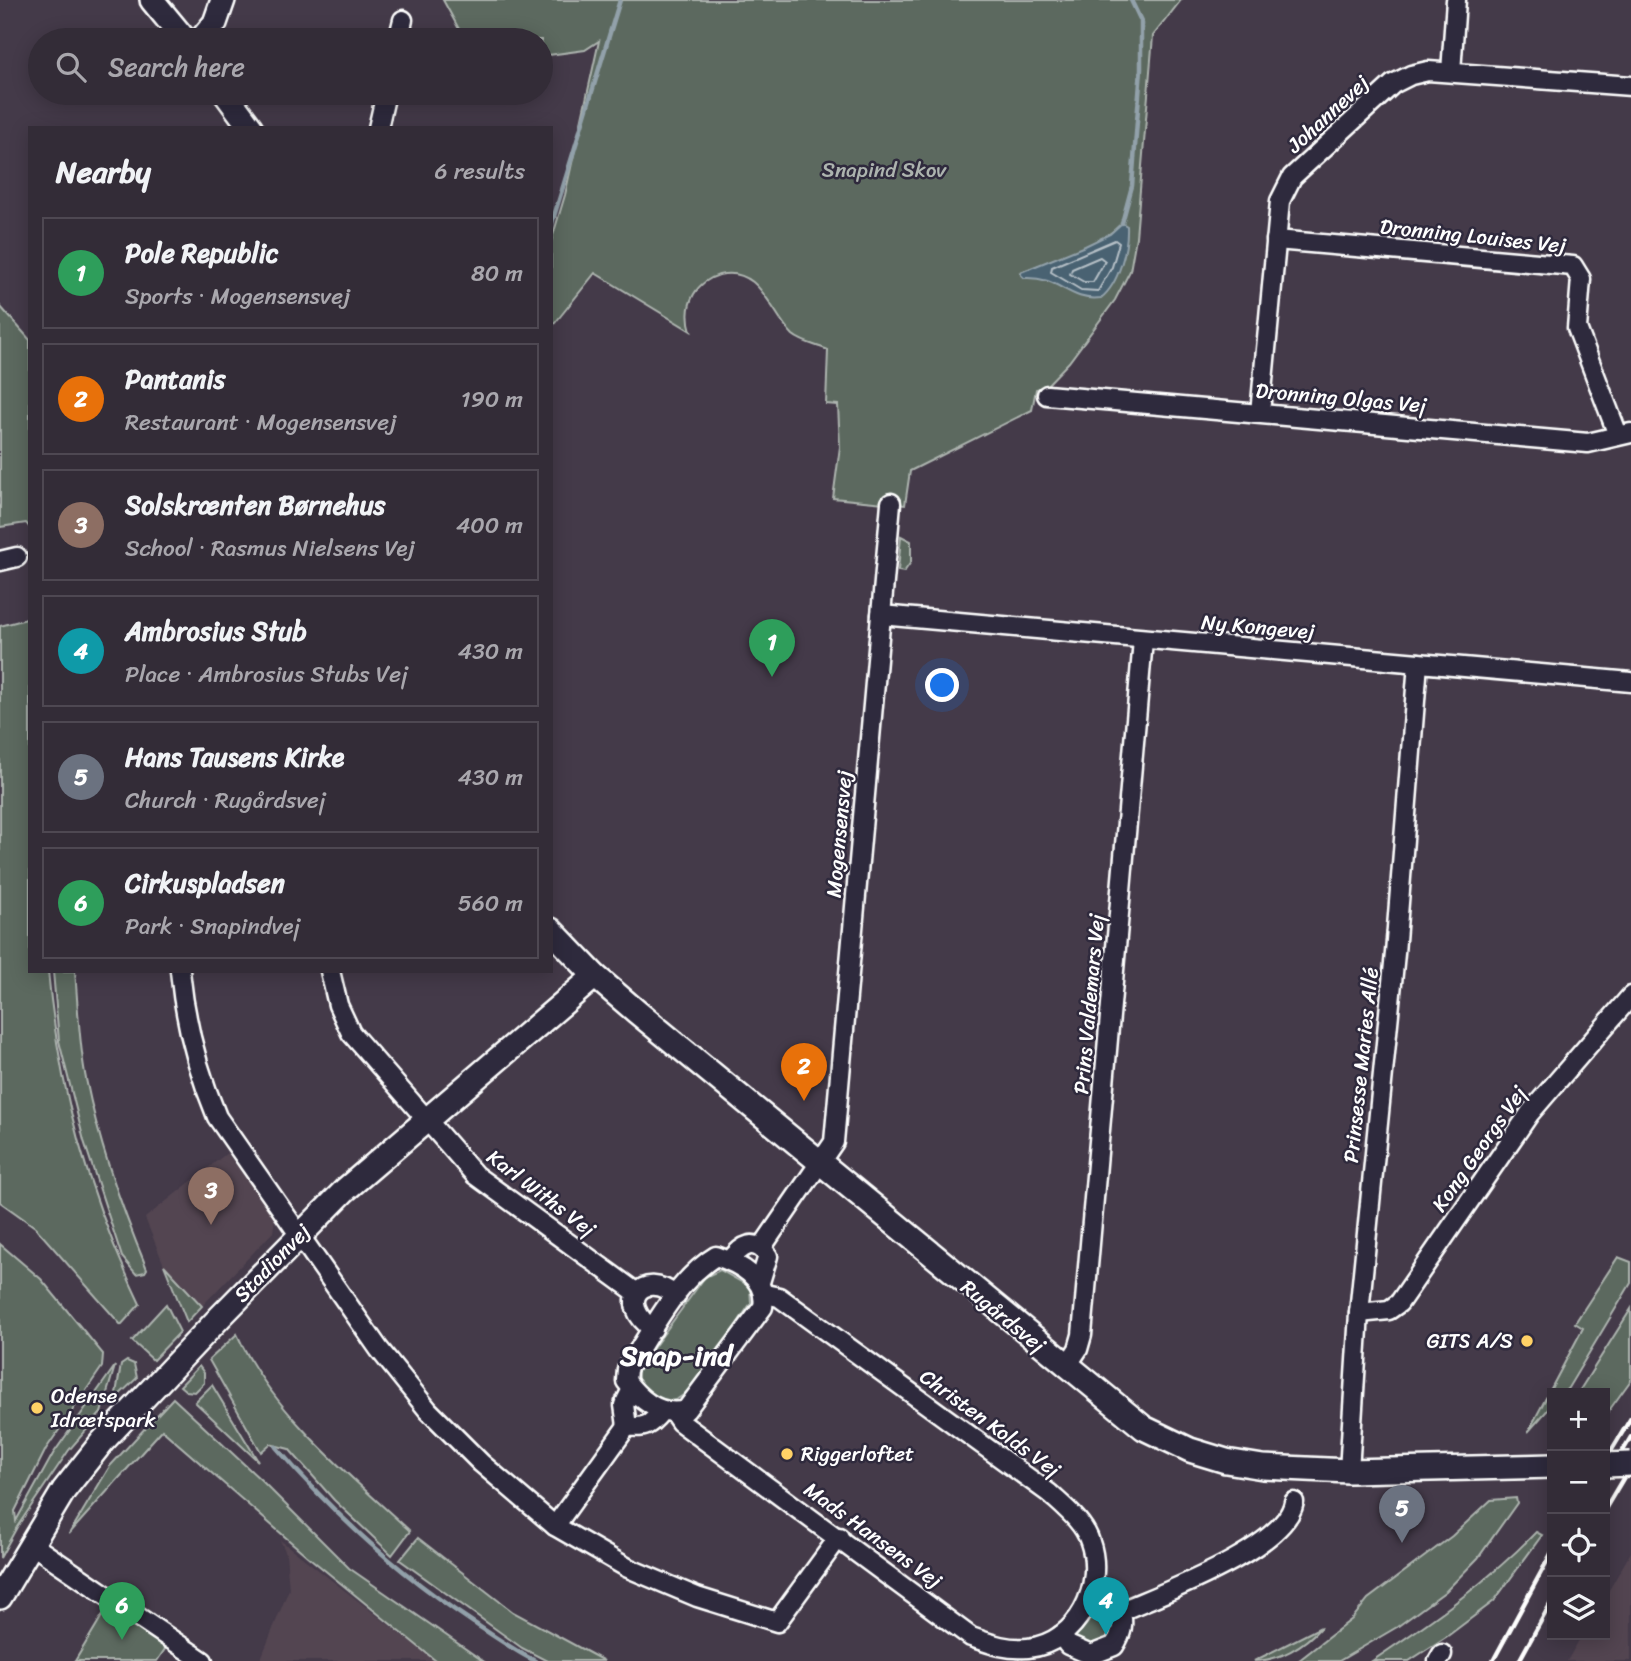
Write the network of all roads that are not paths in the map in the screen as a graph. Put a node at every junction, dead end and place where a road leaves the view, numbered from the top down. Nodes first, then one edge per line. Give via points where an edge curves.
1 (152, 0) edge
2 (223, 0) edge
3 (1456, 0) edge
4 (403, 20) dead end
5 (175, 28) edge
6 (211, 28) edge
7 (401, 28) edge
8 (1451, 72) junction
9 (1631, 86) edge
10 (234, 105) edge
11 (383, 105) edge
12 (250, 126) edge
13 (378, 126) edge
14 (1276, 240) junction
15 (1046, 395) dead end
16 (1260, 414) junction
17 (1624, 434) edge
18 (891, 503) dead end
19 (881, 615) junction
20 (1143, 640) junction
21 (1418, 663) junction
22 (1631, 682) edge
23 (553, 931) edge
24 (180, 973) edge
25 (330, 973) edge
26 (595, 976) junction
27 (1631, 996) edge
28 (427, 1119) junction
29 (820, 1166) junction
30 (300, 1234) junction
31 (762, 1247) junction
32 (730, 1261) junction
33 (763, 1288) junction
34 (637, 1293) junction
35 (676, 1296) junction
36 (1359, 1313) junction
37 (653, 1329) junction
38 (1066, 1367) junction
39 (632, 1390) junction
40 (668, 1412) junction
41 (627, 1426) junction
42 (1631, 1464) edge
43 (1610, 1465) edge
44 (1547, 1466) edge
45 (1349, 1471) junction
46 (1294, 1502) dead end
47 (555, 1526) junction
48 (839, 1537) junction
49 (32, 1544) junction
50 (1093, 1590) junction
51 (0, 1597) edge
52 (1121, 1611) junction
53 (1061, 1635) junction
54 (204, 1661) edge

1 - 5 street
2 - 6 street
3 - 8 street
4 - 7 street
8 - 9 street, Johannevej
8 - 14 street, Johannevej via 1428,71 1393,84 1292,177 1280,201
10 - 12 street
11 - 13 street
14 - 16 street, Johannevej
14 - 17 street, Dronning Louises Vej via 1573,266 1581,279 1577,328
15 - 16 street, Dronning Olgas Vej
16 - 17 street, Dronning Olgas Vej via 1588,443
18 - 19 street, Mogensensvej
19 - 20 street, Ny Kongevej
19 - 29 street, Mogensensvej via 834,1142
20 - 21 street, Ny Kongevej
20 - 38 street, Prins Valdemars Vej via 1082,1335
21 - 22 street, Ny Kongevej
21 - 36 street, Prinsesse Maries Allé via 1394,967
23 - 26 street, Rugårdsvej
24 - 30 street via 185,1022 217,1117
25 - 28 street, Karl Withs Vej via 351,1033
26 - 28 street, Stadionvej
26 - 29 street, Rugårdsvej
27 - 36 street, Kong Georgs Vej via 1530,1113 1399,1303 1389,1310
28 - 30 street, Stadionvej
28 - 34 street, Karl Withs Vej via 475,1175
29 - 31 street, Mogensensvej
29 - 38 street, Rugårdsvej
30 - 47 street via 379,1349 428,1410
30 - 49 street, Stadionvej via 102,1442 64,1490
31 - 32 street via 741,1247
31 - 33 street via 768,1256
32 - 33 street, Christen Kolds Vej
32 - 35 street via 716,1256 702,1264
33 - 40 street via 763,1307 727,1357 686,1410
33 - 50 street, Christen Kolds Vej via 1072,1514 1090,1540 1095,1564
34 - 35 street via 655,1284
34 - 37 street via 635,1314
35 - 37 street
36 - 45 street, Prinsesse Maries Allé
37 - 39 street via 627,1369 626,1381
38 - 45 street, Rugårdsvej via 1144,1428 1190,1450 1263,1467
39 - 40 street, Mads Hansens Vej
39 - 41 street via 624,1405
40 - 41 street via 642,1428
40 - 48 street, Mads Hansens Vej
41 - 47 street
42 - 43 street, bridge
44 - 45 street, Rugårdsvej
46 - 52 street via 1292,1513 1273,1534 1217,1570
47 - 48 street via 639,1573 777,1622
48 - 53 street, Mads Hansens Vej via 971,1637 1003,1648 1032,1648
49 - 51 street, Stadionvej
49 - 54 street
50 - 52 street via 1105,1594
50 - 53 street via 1082,1612
52 - 53 street via 1121,1636 1103,1653 1078,1652

